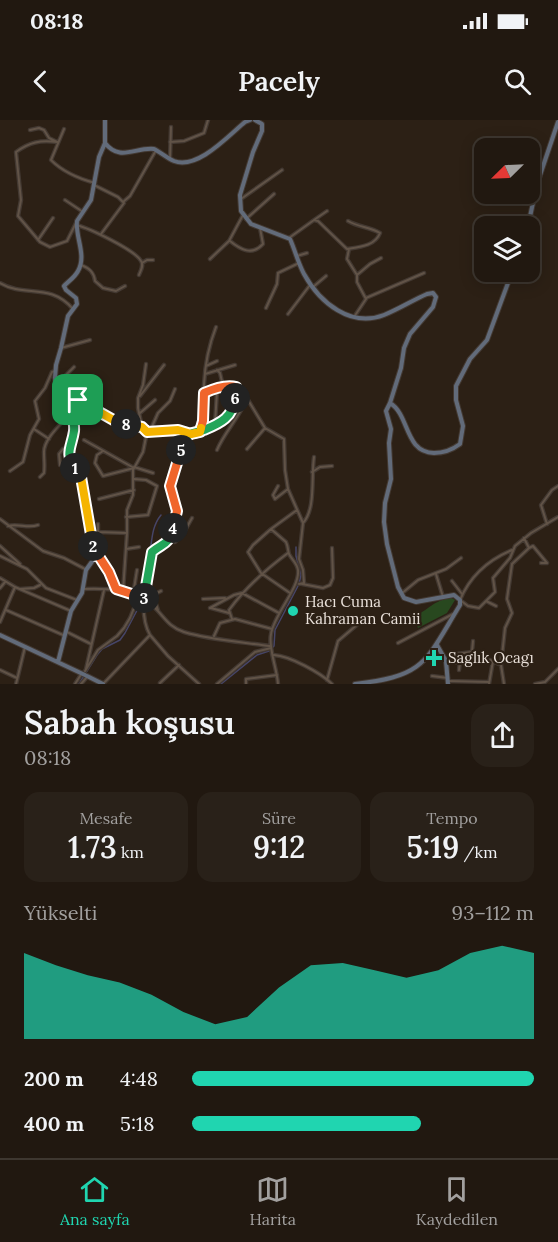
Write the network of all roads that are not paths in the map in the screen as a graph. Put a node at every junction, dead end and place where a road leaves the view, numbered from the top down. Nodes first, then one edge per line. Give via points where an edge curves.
1 (105, 120) edge
2 (208, 120) edge
3 (250, 120) edge
4 (255, 120) edge
5 (558, 122) edge
6 (171, 127) dead end
7 (64, 129) dead end
8 (30, 130) dead end
9 (57, 142) junction
10 (170, 142) junction
11 (105, 144) junction
12 (156, 150) junction
13 (170, 159) junction
14 (282, 170) dead end
15 (95, 184) junction
16 (274, 194) dead end
17 (65, 200) dead end
18 (239, 201) junction
19 (123, 202) junction
20 (327, 211) dead end
21 (83, 212) junction
22 (530, 216) edge
23 (244, 217) junction
24 (53, 218) dead end
25 (314, 220) junction
26 (348, 221) dead end
27 (77, 223) junction
28 (261, 228) junction
29 (101, 234) junction
30 (289, 238) junction
31 (38, 240) junction
32 (229, 241) junction
33 (349, 249) junction
34 (307, 253) dead end
35 (297, 256) junction
36 (381, 258) dead end
37 (210, 259) dead end
38 (153, 260) dead end
39 (142, 263) junction
40 (299, 263) junction
41 (81, 265) junction
42 (424, 273) dead end
43 (139, 275) dead end
44 (357, 275) junction
45 (326, 276) dead end
46 (314, 277) dead end
47 (318, 282) junction
48 (508, 282) edge
49 (0, 284) edge
50 (312, 285) junction
51 (125, 286) dead end
52 (366, 298) junction
53 (266, 308) dead end
54 (73, 309) junction
55 (288, 314) dead end
56 (353, 318) junction
57 (216, 327) dead end
58 (90, 340) dead end
59 (62, 348) junction
60 (217, 361) dead end
61 (146, 364) dead end
62 (164, 365) dead end
63 (235, 365) dead end
64 (206, 366) junction
65 (74, 367) dead end
66 (217, 370) junction
67 (55, 371) junction
68 (205, 374) junction
69 (83, 377) dead end
70 (54, 378) junction
71 (223, 386) junction
72 (236, 387) junction
73 (175, 388) dead end
74 (169, 389) dead end
75 (218, 389) junction
76 (204, 393) junction
77 (173, 394) junction
78 (138, 398) junction
79 (247, 398) junction
80 (70, 399) junction
81 (154, 400) dead end
82 (390, 403) junction
83 (140, 413) junction
84 (68, 416) junction
85 (72, 422) junction
86 (215, 424) junction
87 (142, 427) junction
88 (265, 428) junction
89 (33, 429) junction
90 (148, 432) junction
91 (200, 432) junction
92 (191, 434) junction
93 (49, 439) junction
94 (84, 440) dead end
95 (69, 446) junction
96 (247, 449) dead end
97 (217, 450) dead end
98 (103, 451) junction
99 (314, 457) dead end
100 (60, 465) dead end
101 (332, 466) dead end
102 (134, 468) junction
103 (10, 471) dead end
104 (312, 472) junction
105 (153, 473) dead end
106 (40, 477) dead end
107 (132, 478) junction
108 (278, 486) dead end
109 (558, 486) edge
110 (288, 489) junction
111 (134, 490) junction
112 (99, 499) dead end
113 (297, 510) junction
114 (126, 517) junction
115 (558, 517) edge
116 (192, 518) dead end
117 (0, 519) edge
118 (303, 523) junction
119 (98, 524) dead end
120 (547, 524) junction
121 (38, 525) dead end
122 (8, 526) junction
123 (271, 529) junction
124 (98, 532) junction
125 (127, 533) junction
126 (524, 538) junction
127 (170, 539) junction
128 (0, 546) edge
129 (139, 547) dead end
130 (332, 548) dead end
131 (529, 548) junction
132 (126, 549) junction
133 (512, 550) junction
134 (288, 553) junction
135 (97, 555) junction
136 (0, 556) edge
137 (461, 558) dead end
138 (510, 558) junction
139 (541, 563) dead end
140 (512, 564) junction
141 (22, 567) junction
142 (86, 570) junction
143 (137, 570) dead end
144 (261, 573) junction
145 (436, 573) junction
146 (0, 578) edge
147 (452, 581) dead end
148 (5, 582) junction
149 (298, 584) junction
150 (40, 585) junction
151 (15, 587) junction
152 (0, 588) edge
153 (20, 589) junction
154 (83, 589) junction
155 (104, 589) junction
156 (116, 589) junction
157 (123, 591) junction
158 (161, 591) dead end
159 (242, 593) junction
160 (290, 593) junction
161 (401, 594) junction
162 (462, 594) junction
163 (133, 595) junction
164 (443, 597) junction
165 (138, 598) junction
166 (228, 598) junction
167 (144, 599) junction
168 (203, 599) dead end
169 (77, 600) junction
170 (460, 600) junction
171 (486, 601) junction
172 (495, 606) dead end
173 (6, 610) junction
174 (71, 611) junction
175 (455, 612) junction
176 (158, 613) junction
177 (228, 613) junction
178 (279, 614) junction
179 (365, 618) dead end
180 (232, 619) junction
181 (0, 622) edge
182 (272, 629) junction
183 (66, 634) junction
184 (150, 634) junction
185 (0, 635) edge
186 (214, 637) junction
187 (473, 641) dead end
188 (398, 643) dead end
189 (92, 644) junction
190 (437, 645) junction
191 (25, 647) junction
192 (271, 648) junction
193 (273, 655) junction
194 (460, 661) junction
195 (493, 661) junction
196 (58, 662) junction
197 (449, 663) junction
198 (179, 665) junction
199 (501, 665) junction
200 (558, 669) edge
201 (0, 670) edge
202 (459, 670) dead end
203 (85, 674) junction
204 (277, 675) junction
205 (432, 676) dead end
206 (17, 678) junction
207 (327, 680) junction
208 (448, 681) edge
209 (160, 683) edge
210 (379, 683) edge
211 (489, 683) edge
212 (16, 684) edge
213 (75, 684) edge
214 (81, 684) edge
215 (103, 684) edge
216 (199, 684) edge
217 (217, 684) edge
218 (246, 684) edge
219 (278, 684) edge
220 (332, 684) edge
221 (355, 684) edge
222 (504, 684) edge
223 (535, 684) edge

1 - 11 street
2 - 10 street via 204,133
3 - 13 street via 215,149 197,158 185,162
4 - 18 street via 262,131
5 - 22 street
6 - 10 street
7 - 9 street
8 - 9 street via 45,130
9 - 15 street via 52,161
9 - 31 street via 31,142 16,152 21,200 17,215
10 - 13 street
11 - 12 street via 118,153
11 - 15 street
12 - 13 street
12 - 19 street
14 - 18 street
15 - 19 street
15 - 21 street
16 - 23 street
17 - 21 street
18 - 23 street
19 - 29 street
20 - 25 street
21 - 27 street
23 - 28 street
23 - 32 street
24 - 31 street
25 - 30 street
25 - 33 street
26 - 33 street via 380,233 365,247
27 - 29 street
27 - 31 street via 61,244 44,246
27 - 41 street
28 - 30 street
28 - 32 street via 262,244 255,250 246,251
29 - 39 street
30 - 35 street
32 - 37 street
33 - 44 street via 347,259
34 - 35 street
35 - 40 street
36 - 44 street
38 - 39 street
39 - 43 street
40 - 50 street
40 - 53 street via 278,273
41 - 51 street via 104,288 115,292
41 - 54 street via 64,286 77,301
42 - 52 street
44 - 52 street
45 - 47 street
46 - 47 street
47 - 50 street
48 - 82 street via 487,340 470,359 456,387 463,426 460,444 444,452 421,449 396,406
49 - 54 street via 55,294
50 - 55 street
50 - 56 street via 321,298
52 - 56 street
54 - 59 street via 65,325
56 - 82 street via 384,315 427,294 436,297 434,307 410,334
57 - 64 street
58 - 59 street
59 - 67 street
60 - 64 street
61 - 78 street
62 - 78 street
63 - 66 street
64 - 68 street
65 - 70 street via 65,376
66 - 68 street
66 - 71 street
67 - 70 street
67 - 89 street via 35,401 39,419
68 - 76 street
69 - 80 street
70 - 84 street
71 - 72 street
71 - 75 street
72 - 79 street
72 - 86 street via 232,412
73 - 77 street
74 - 77 street
75 - 76 street
75 - 86 street
76 - 91 street
77 - 90 street
78 - 83 street
79 - 88 street
79 - 97 street
80 - 85 street
80 - 87 street via 117,422
81 - 83 street
82 - 161 street via 386,411 391,429 391,479 384,522
83 - 87 street
84 - 85 street
84 - 93 street
85 - 95 street via 74,432
86 - 91 street
87 - 90 street
88 - 96 street
88 - 110 street via 284,440
89 - 93 street
89 - 103 street via 22,462
90 - 92 street via 178,430
90 - 102 street
91 - 92 street
92 - 127 street via 183,444 170,486 177,511
93 - 106 street
94 - 98 street
95 - 100 street via 59,454
95 - 135 street via 70,460 81,477
98 - 102 street
98 - 102 street via 94,463 103,476
99 - 104 street
101 - 104 street via 320,466
102 - 105 street
102 - 107 street
104 - 118 street via 311,510
107 - 111 street
107 - 114 street via 157,486 148,515
108 - 110 street via 275,499
109 - 120 street via 542,506
110 - 113 street
111 - 112 street
111 - 114 street
113 - 118 street
113 - 123 street
114 - 125 street
115 - 120 street
116 - 127 street via 175,542
117 - 122 street
118 - 149 street via 299,559 304,583
119 - 124 street
120 - 126 street
121 - 122 street
122 - 142 street via 43,551
123 - 134 street via 286,542
123 - 144 street via 248,551
124 - 125 street
124 - 135 street
125 - 132 street
126 - 131 street
126 - 133 street
127 - 167 street via 152,552
128 - 141 street
129 - 132 street
130 - 149 street via 330,585 323,588
131 - 139 street via 533,546 547,563
131 - 140 street
132 - 157 street
133 - 138 street
133 - 162 street via 478,571
134 - 144 street
134 - 149 street via 295,561
135 - 142 street
135 - 156 street
136 - 141 street
137 - 145 street
138 - 140 street
138 - 171 street via 493,578 496,589
140 - 199 street via 507,599 512,613 505,628
141 - 150 street
142 - 154 street
143 - 163 street
144 - 159 street
144 - 160 street
145 - 161 street via 418,580
145 - 164 street
146 - 148 street
147 - 162 street
148 - 151 street
148 - 152 street
149 - 160 street
150 - 153 street
150 - 169 street
151 - 153 street
151 - 173 street
153 - 174 street
154 - 155 street
154 - 169 street
155 - 156 street
155 - 189 street
156 - 157 street
157 - 163 street
158 - 176 street via 153,595
159 - 166 street
159 - 177 street
159 - 178 street
160 - 178 street
161 - 164 street via 416,602
162 - 170 street
163 - 165 street
164 - 170 street via 454,595
165 - 167 street
165 - 203 street via 124,628 98,650
166 - 168 street
166 - 177 street via 210,608
167 - 176 street
167 - 184 street
169 - 174 street
170 - 171 street via 476,608
170 - 175 street
171 - 172 street
173 - 181 street
173 - 183 street
174 - 183 street
175 - 188 street
175 - 190 street
176 - 186 street via 183,632
177 - 180 street
178 - 182 street
179 - 207 street via 338,641
180 - 182 street
180 - 186 street via 220,623
182 - 192 street
183 - 189 street
183 - 196 street
184 - 198 street
184 - 215 street
185 - 191 street
186 - 192 street
187 - 197 street via 472,652 456,654
189 - 203 street
190 - 197 street
190 - 210 street via 415,669
191 - 196 street
191 - 206 street
192 - 193 street
192 - 217 street via 255,652
193 - 204 street
193 - 207 street via 294,660
194 - 195 street
194 - 197 street
194 - 202 street
195 - 199 street
195 - 211 street
196 - 203 street
197 - 208 street
198 - 209 street
198 - 216 street
199 - 222 street
200 - 223 street via 545,682
201 - 206 street
203 - 213 street
203 - 214 street
203 - 215 street
204 - 218 street via 246,679
204 - 219 street
205 - 208 street
206 - 212 street
207 - 220 street
208 - 211 street
210 - 221 street

